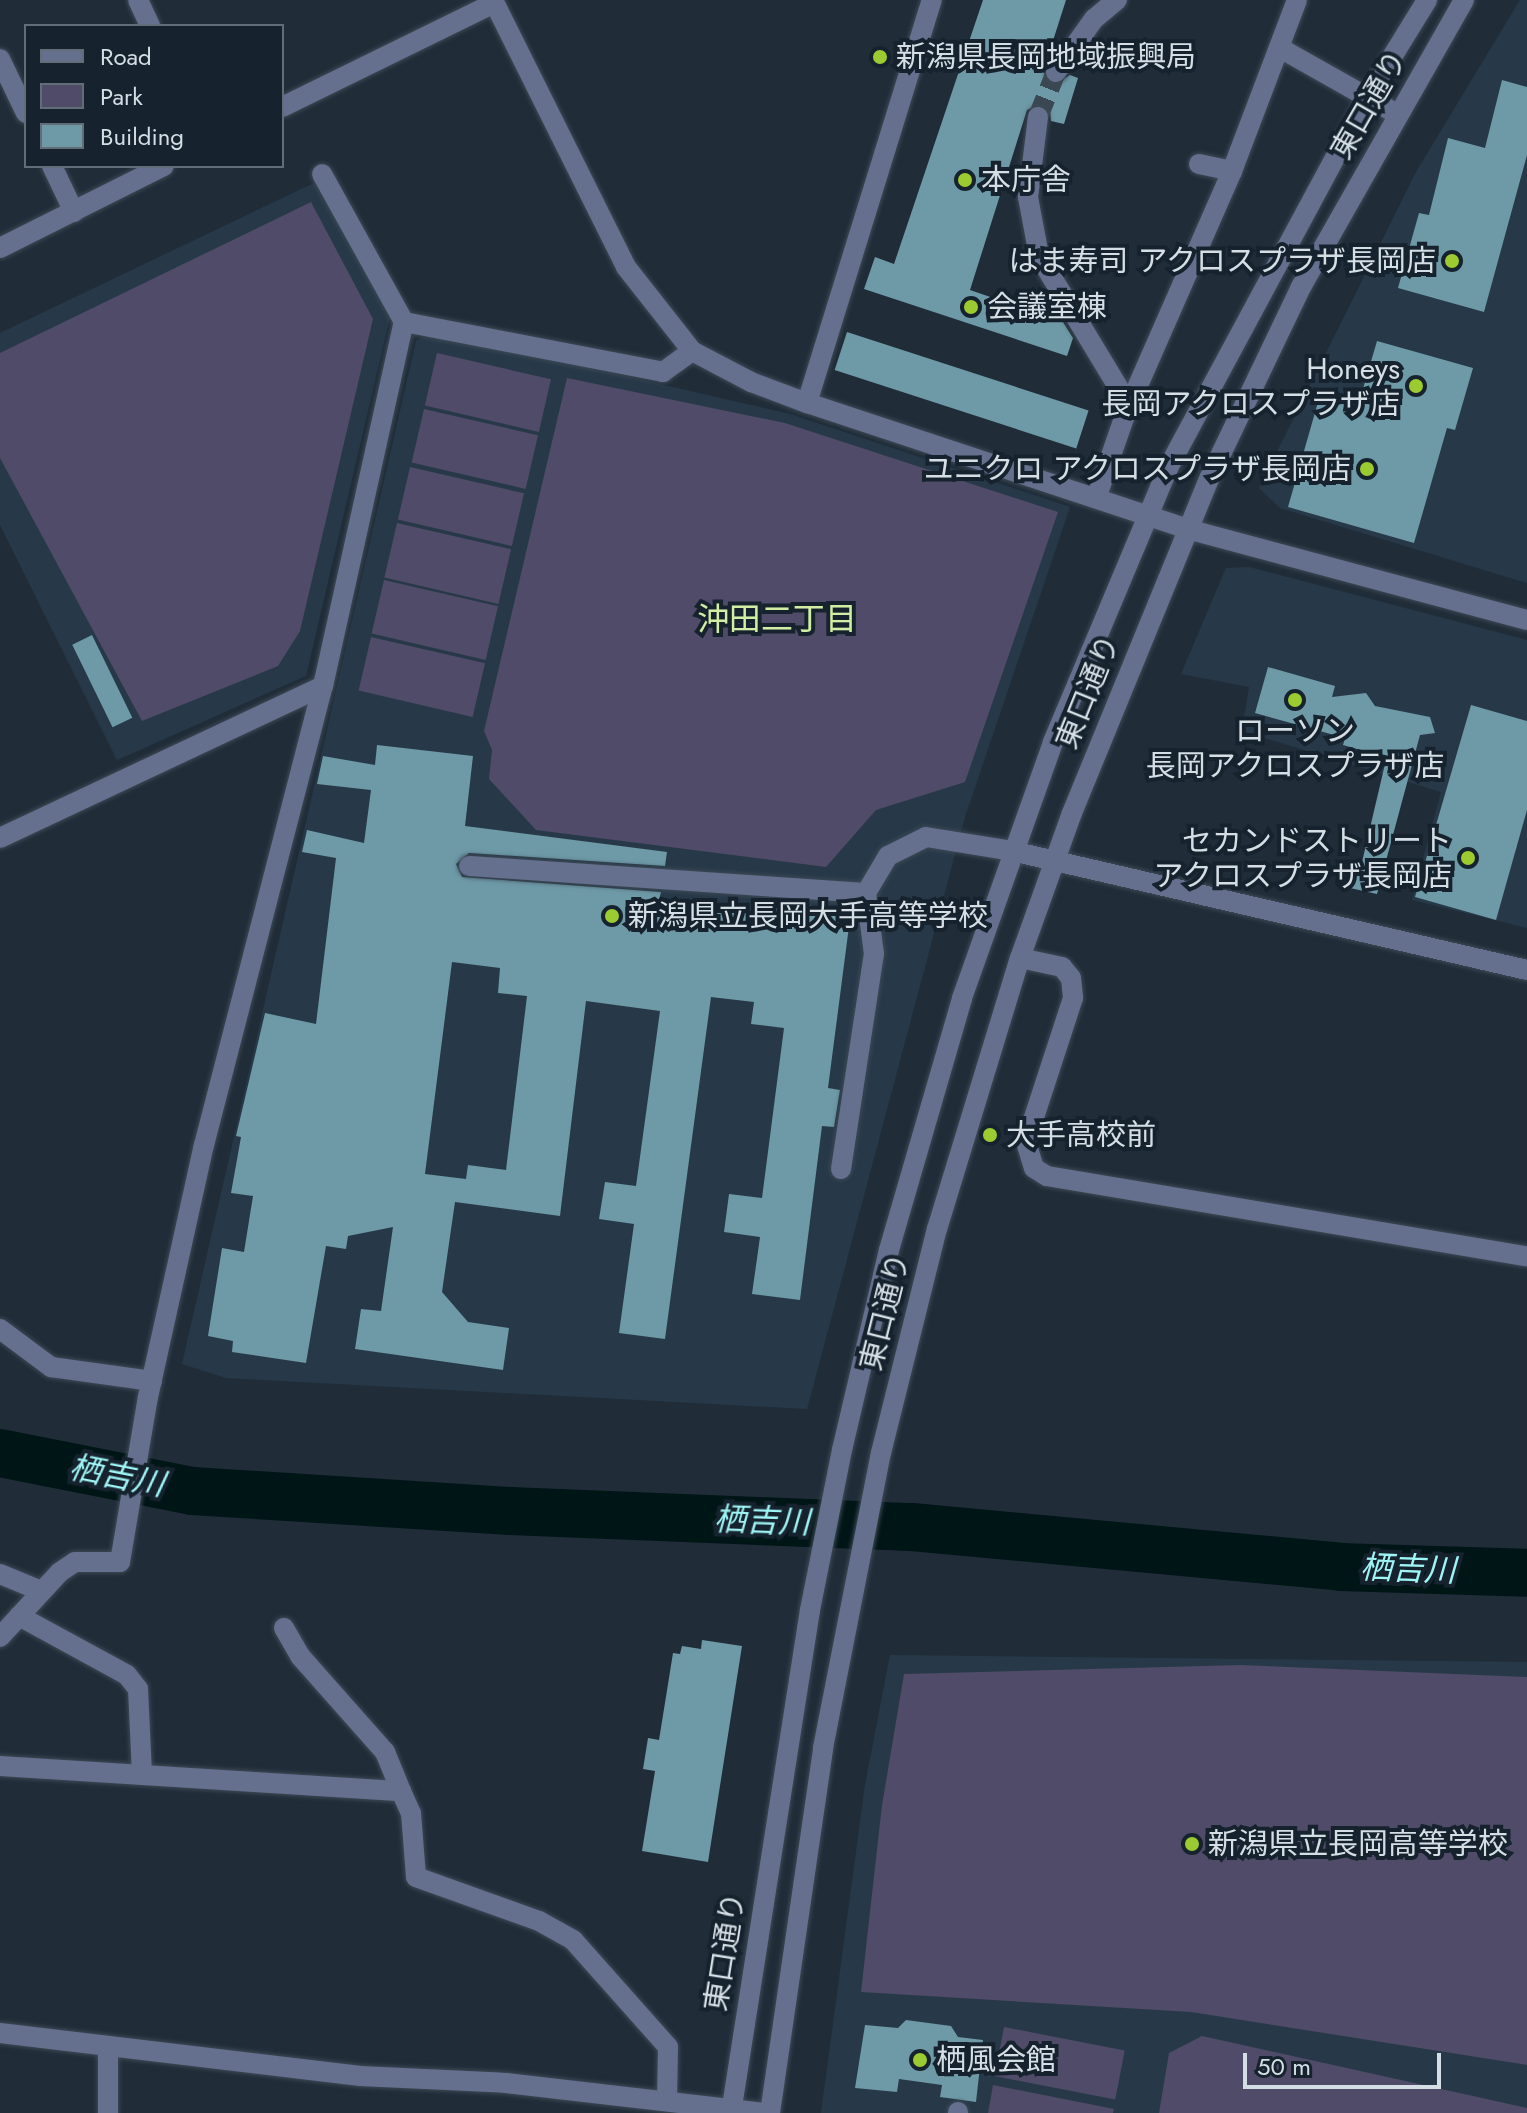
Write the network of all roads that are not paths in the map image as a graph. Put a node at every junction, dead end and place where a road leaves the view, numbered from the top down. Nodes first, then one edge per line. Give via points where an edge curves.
1 (138, 0) edge
2 (932, 0) edge
3 (1117, 0) edge
4 (1297, 0) edge
5 (1427, 0) edge
6 (1464, 0) edge
7 (494, 2) edge
8 (149, 24) edge
9 (1280, 48) junction
10 (3, 72) edge
11 (1056, 72) tunnel mouth
12 (1368, 96) junction
13 (284, 106) edge
14 (24, 109) edge
15 (1397, 114) junction
16 (1038, 117) tunnel mouth
17 (1199, 164) dead end
18 (53, 168) edge
19 (160, 168) edge
20 (1232, 171) junction
21 (322, 174) dead end
22 (74, 212) junction
23 (0, 248) edge
24 (404, 322) junction
25 (692, 351) junction
26 (807, 403) junction
27 (1125, 415) junction
28 (1097, 496) junction
29 (1146, 515) junction
30 (1187, 529) junction
31 (1527, 620) edge
32 (323, 686) junction
33 (0, 838) edge
34 (1012, 851) junction
35 (1053, 860) junction
36 (469, 866) dead end
37 (866, 893) junction
38 (1020, 958) junction
39 (1527, 970) edge
40 (841, 1169) dead end
41 (1527, 1256) edge
42 (0, 1329) edge
43 (150, 1389) junction
44 (0, 1574) edge
45 (41, 1591) junction
46 (19, 1616) junction
47 (284, 1628) dead end
48 (0, 1637) edge
49 (0, 1766) edge
50 (142, 1775) junction
51 (401, 1791) junction
52 (0, 2033) edge
53 (108, 2046) junction
54 (667, 2099) junction
55 (731, 2111) edge
56 (108, 2113) edge
57 (767, 2113) edge

1 - 8 street
2 - 26 street
3 - 11 street via 1094,19
4 - 9 street
5 - 12 street, 東口通り
6 - 15 street, 東口通り
7 - 13 street
7 - 25 street via 626,267
9 - 12 street
9 - 20 street
10 - 14 street
12 - 15 street
12 - 29 street, 東口通り
15 - 30 street, 東口通り via 1301,287
16 - 27 street via 1028,197 1039,256 1121,392
17 - 20 street
18 - 22 street
19 - 22 street
20 - 27 street
21 - 24 street
22 - 23 street
24 - 25 street via 663,372
24 - 32 street
25 - 26 street
26 - 28 street
27 - 28 street
28 - 29 street
29 - 30 street
29 - 34 street, 東口通り
30 - 31 street
30 - 35 street, 東口通り
32 - 33 street
32 - 43 street via 204,1145
34 - 35 street
34 - 37 street via 926,837 888,856
34 - 55 street, 東口通り via 908,1180 842,1450 810,1610
35 - 38 street, 東口通り
35 - 39 street
36 - 37 street
37 - 40 street via 874,954
38 - 41 street via 1062,967 1072,988 1026,1142 1034,1168 1047,1176
38 - 57 street, 東口通り via 937,1229 881,1453 823,1748
42 - 43 street via 51,1367
43 - 45 street via 120,1562 75,1562
44 - 45 street
45 - 46 street
46 - 48 street
46 - 50 street via 127,1675 138,1689
47 - 51 street via 300,1656 385,1752
49 - 50 street
50 - 51 street
51 - 54 street via 411,1813 416,1877 539,1921 573,1940 668,2047
52 - 53 street
53 - 54 street via 360,2076
53 - 56 street
54 - 55 street
55 - 57 street

